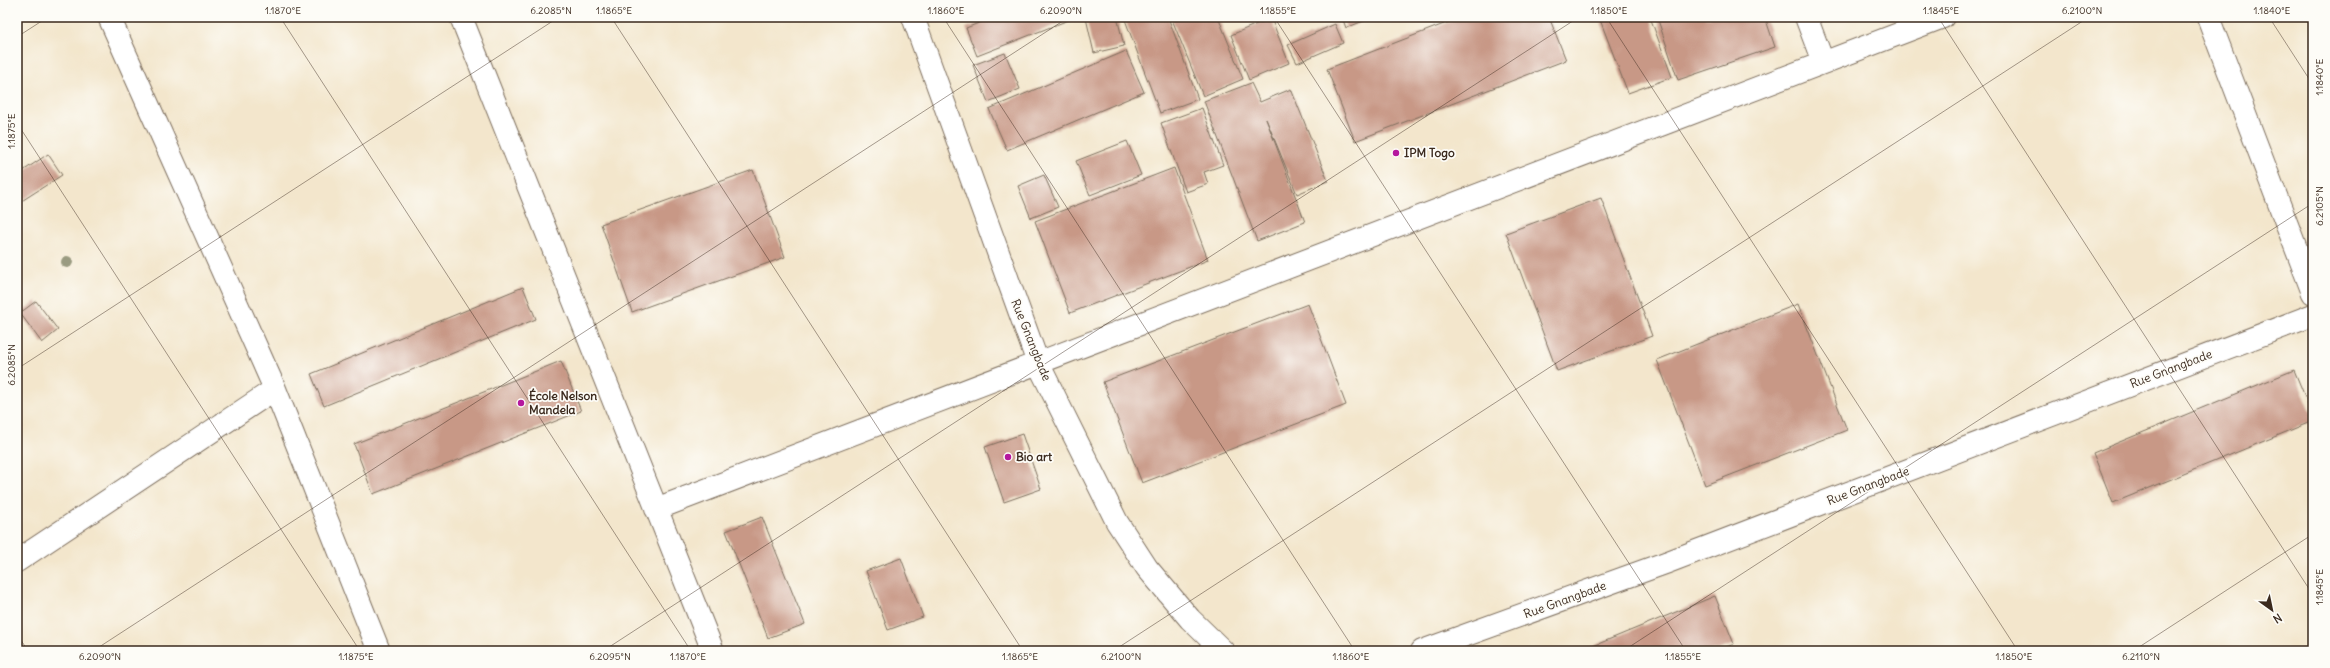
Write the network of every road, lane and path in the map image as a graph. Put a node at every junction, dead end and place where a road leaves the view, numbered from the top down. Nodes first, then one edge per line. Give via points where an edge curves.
1 (109, 17) edge
2 (461, 17) edge
3 (913, 17) edge
4 (1806, 17) edge
5 (1943, 17) edge
6 (2208, 17) edge
7 (1823, 62) junction
8 (2313, 293) edge
9 (2313, 315) edge
10 (1038, 362) junction
11 (275, 389) junction
12 (656, 508) junction
13 (17, 561) edge
14 (379, 651) edge
15 (713, 651) edge
16 (1223, 651) edge
17 (1422, 651) edge

1 - 11 street
2 - 12 street
3 - 10 street, Rue Gnangbade
4 - 7 street
5 - 7 street
6 - 8 street
7 - 10 street
9 - 17 street, Rue Gnangbade via 1668,562
10 - 12 street
10 - 16 street, Rue Gnangbade via 1117,522 1147,568 1190,618
11 - 13 street
11 - 14 street
12 - 15 street

